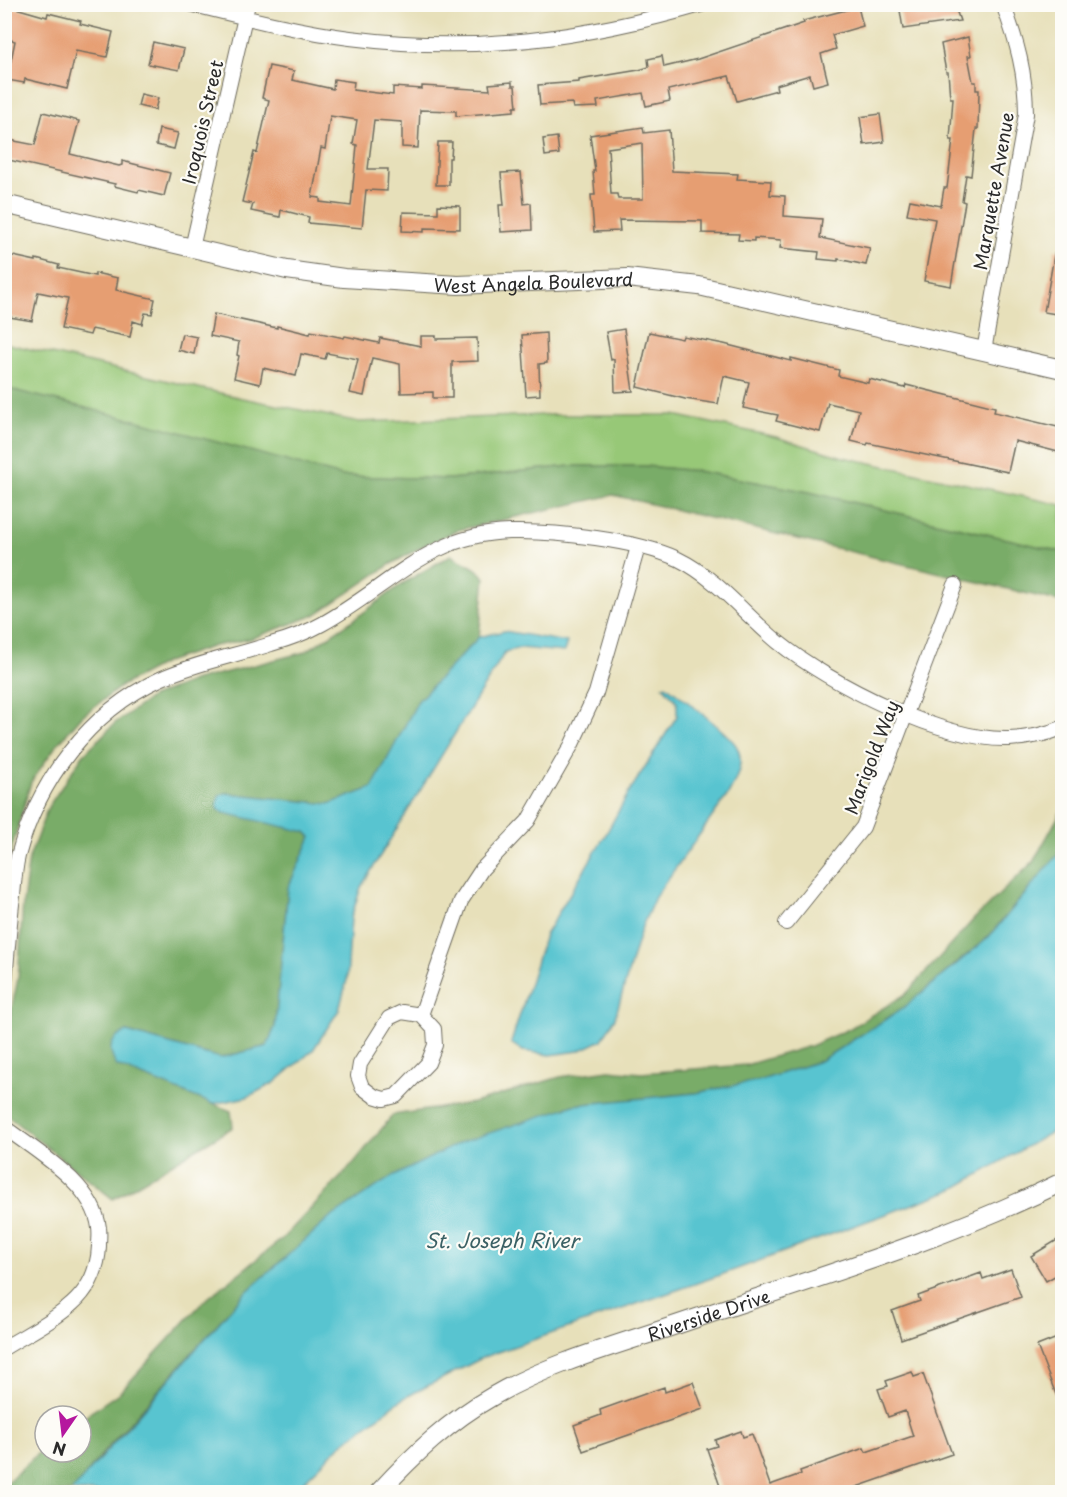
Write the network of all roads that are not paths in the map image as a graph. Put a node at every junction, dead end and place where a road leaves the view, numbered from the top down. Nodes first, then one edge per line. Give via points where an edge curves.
1 (190, 4) edge
2 (704, 4) edge
3 (1003, 4) edge
4 (247, 11) edge
5 (4, 204) edge
6 (192, 248) junction
7 (984, 351) junction
8 (1062, 369) edge
9 (638, 547) junction
10 (956, 585) dead end
11 (907, 714) junction
12 (1062, 728) edge
13 (786, 923) dead end
14 (4, 992) edge
15 (421, 1015) junction
16 (4, 1127) edge
17 (1062, 1182) edge
18 (4, 1348) edge
19 (379, 1492) edge

1 - 4 street
2 - 4 street via 603,30 471,45 400,43 310,32
3 - 7 street, Marquette Avenue via 1022,63 1026,114
4 - 6 street, Iroquois Street
5 - 6 street, West Angela Boulevard
6 - 7 street, West Angela Boulevard via 286,270 408,283 458,285 627,278 664,281
7 - 8 street, West Angela Boulevard
9 - 11 street via 663,553 708,577 757,624 817,671
9 - 14 street via 589,537 513,532 454,542 416,561 341,613 300,635 179,672 119,704 79,741 35,808 17,858
9 - 15 street via 596,693 528,821 482,869 461,901
10 - 11 street, Marigold Way
11 - 12 street via 974,736 1007,739 1042,736
11 - 13 street, Marigold Way via 863,827
15 - 15 street via 434,1029 435,1045 428,1063 396,1096 374,1096 362,1087 358,1076 360,1064 389,1018 402,1012
16 - 18 street via 77,1184 99,1227 99,1255 88,1287 66,1309
17 - 19 street, Riverside Drive via 982,1219 516,1383 438,1434

